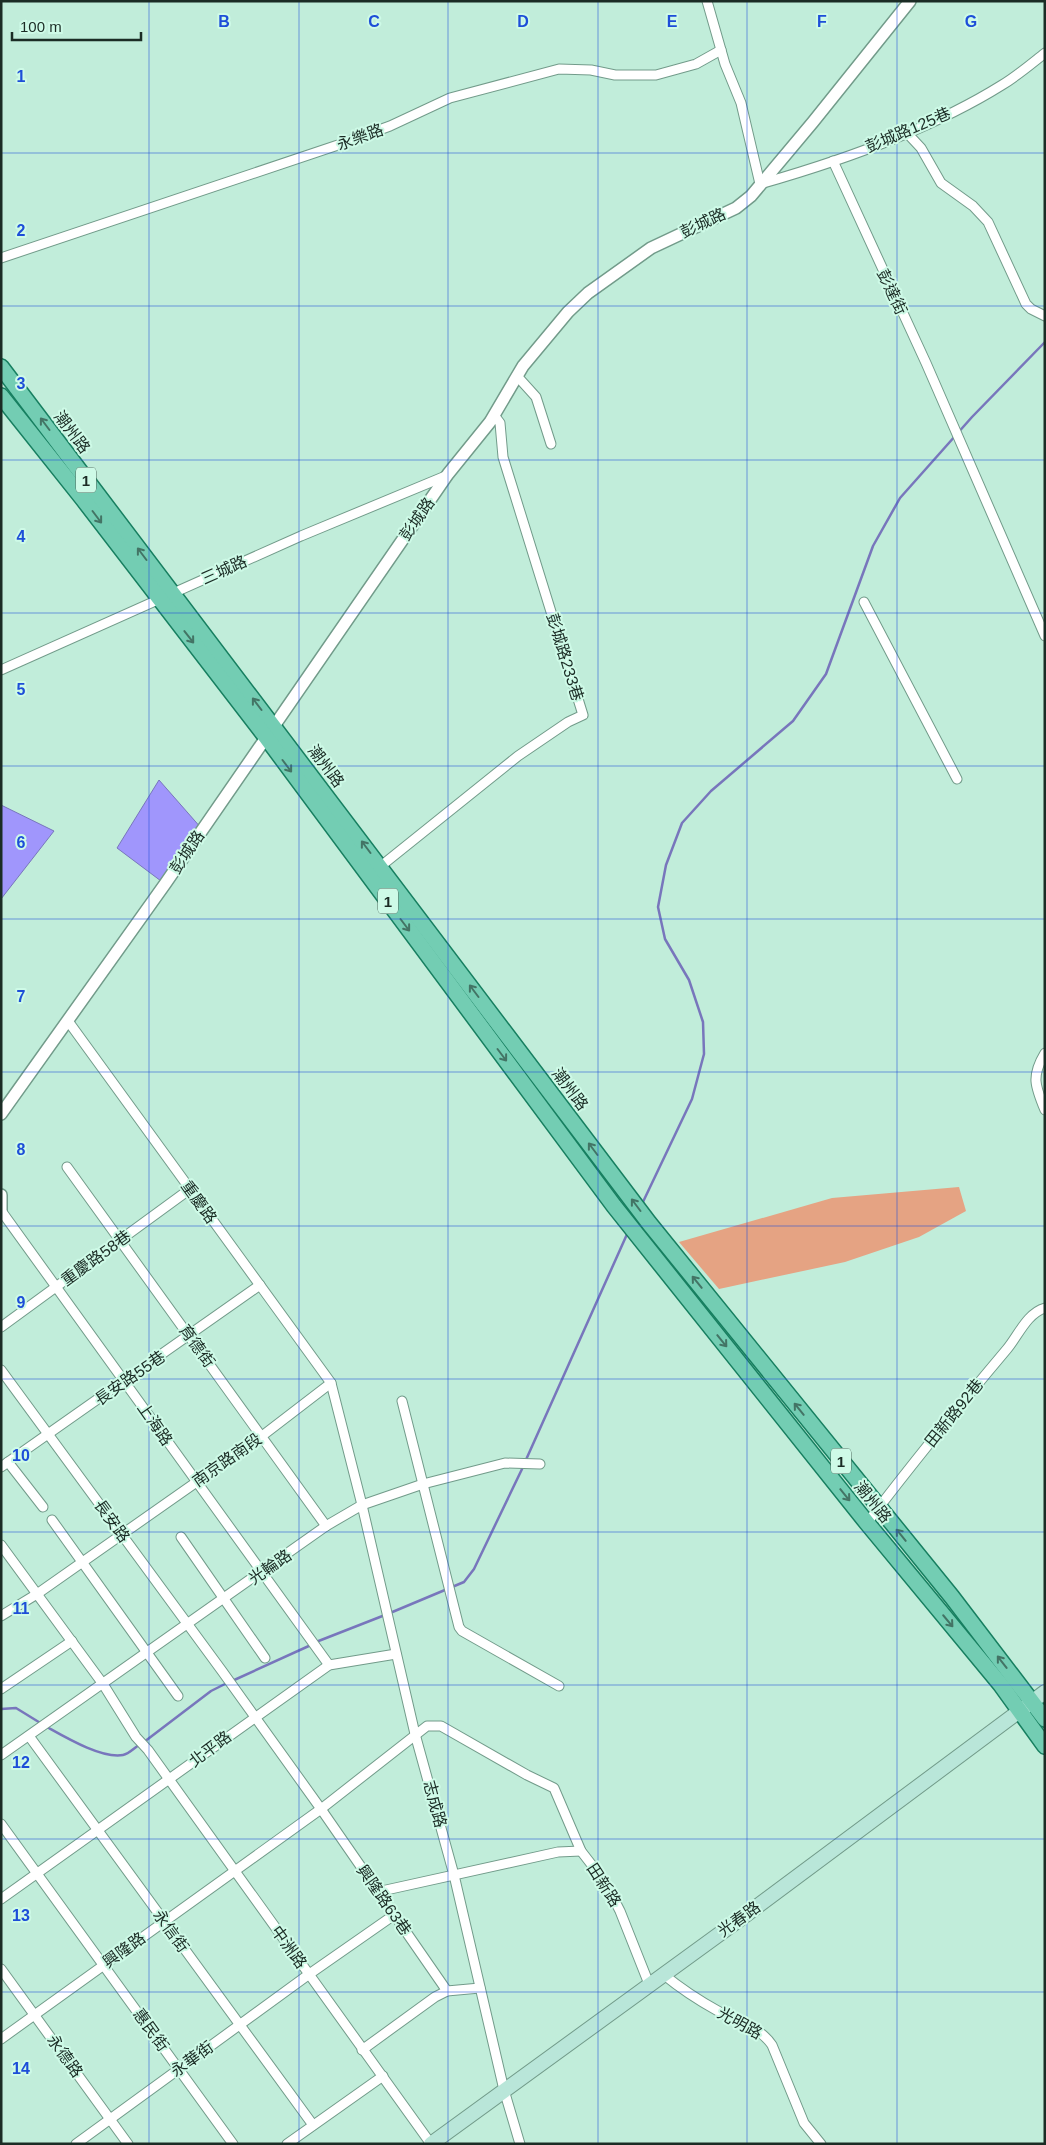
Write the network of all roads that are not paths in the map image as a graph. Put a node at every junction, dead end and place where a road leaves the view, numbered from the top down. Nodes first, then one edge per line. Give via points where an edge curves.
1 (708, 1) edge
2 (910, 1) edge
3 (720, 50) junction
4 (1045, 53) edge
5 (907, 133) junction
6 (833, 161) junction
7 (760, 184) junction
8 (1, 258) edge
9 (1045, 316) edge
10 (1, 366) edge
11 (517, 376) junction
12 (1, 396) edge
13 (494, 415) junction
14 (551, 444) dead end
15 (448, 474) junction
16 (165, 596) junction
17 (864, 602) dead end
18 (1045, 636) edge
19 (1, 670) edge
20 (270, 732) junction
21 (956, 779) dead end
22 (381, 866) junction
23 (68, 1021) junction
24 (1045, 1053) edge
25 (1045, 1110) edge
26 (1, 1114) edge
27 (67, 1167) dead end
28 (190, 1189) junction
29 (1, 1195) edge
30 (2, 1213) edge
31 (120, 1241) junction
32 (260, 1285) junction
33 (56, 1287) junction
34 (1045, 1308) edge
35 (1, 1327) edge
36 (189, 1336) junction
37 (1, 1370) edge
38 (125, 1381) junction
39 (330, 1383) junction
40 (402, 1401) dead end
41 (49, 1435) junction
42 (262, 1436) junction
43 (540, 1464) dead end
44 (5, 1465) edge
45 (196, 1482) junction
46 (423, 1484) junction
47 (362, 1505) junction
48 (43, 1507) dead end
49 (879, 1508) junction
50 (52, 1520) dead end
51 (867, 1523) junction
52 (326, 1526) junction
53 (121, 1533) junction
54 (181, 1537) dead end
55 (1, 1545) edge
56 (82, 1562) junction
57 (262, 1573) junction
58 (37, 1594) junction
59 (224, 1599) junction
60 (1, 1616) edge
61 (187, 1623) junction
62 (72, 1641) junction
63 (146, 1653) junction
64 (396, 1654) junction
65 (265, 1658) dead end
66 (329, 1664) junction
67 (103, 1684) junction
68 (559, 1686) dead end
69 (1, 1689) edge
70 (1045, 1692) edge
71 (178, 1696) dead end
72 (1026, 1705) junction
73 (254, 1717) junction
74 (1045, 1719) edge
75 (415, 1734) junction
76 (31, 1735) junction
77 (1045, 1746) edge
78 (1, 1755) edge
79 (169, 1780) junction
80 (554, 1788) joint
81 (321, 1809) junction
82 (1, 1824) edge
83 (98, 1831) junction
84 (581, 1850) junction
85 (235, 1871) junction
86 (36, 1873) junction
87 (454, 1875) junction
88 (377, 1892) junction
89 (1, 1899) edge
90 (394, 1915) junction
91 (164, 1922) junction
92 (103, 1965) junction
93 (1, 1969) edge
94 (308, 1974) junction
95 (663, 1974) junction
96 (649, 1984) junction
97 (480, 1988) junction
98 (447, 1991) junction
99 (36, 2015) junction
100 (240, 2024) junction
101 (1, 2039) edge
102 (362, 2050) junction
103 (179, 2069) junction
104 (383, 2076) junction
105 (504, 2090) junction
106 (110, 2120) junction
107 (313, 2125) junction
108 (76, 2144) edge
109 (128, 2144) edge
110 (233, 2144) edge
111 (287, 2144) edge
112 (431, 2144) edge
113 (520, 2144) edge
114 (821, 2144) edge

1 - 3 street
2 - 7 street, 彭城路
3 - 7 street via 741,103
3 - 8 street, 永樂路 via 696,64 656,75 615,75 559,69 450,98 390,126 338,145
4 - 5 street, 彭城路125巷 via 1003,85
5 - 6 street, 彭城路125巷
5 - 9 street via 922,148 941,183 973,206 988,222 1026,304
6 - 7 street, 彭城路125巷
6 - 18 street, 彭達街
7 - 11 street, 彭城路 via 736,208 651,248 588,293 568,312
16 -> 10 main road, 潮州路 / 1
11 - 13 street, 彭城路
11 - 14 street via 536,397
12 -> 16 main road, 潮州路 / 1
13 - 15 street, 彭城路
13 - 22 street, 彭城路233巷 via 500,423 503,457 583,715 518,756
15 - 16 street, 三城路
15 - 20 street, 彭城路
16 - 19 street, 三城路
16 - 20 main road, 潮州路 / 1
17 - 21 street
22 -> 20 main road, 潮州路 / 1
20 - 23 street, 彭城路
20 -> 51 main road, 潮州路 / 1 via 614,1206
49 -> 22 main road, 潮州路 / 1 via 622,1188
23 - 26 street, 彭城路
23 - 28 street, 重慶路
24 - 25 street via 1035,1070
27 - 31 street, 育德街
28 - 31 street, 重慶路58巷
28 - 32 street, 重慶路
29 - 30 street
30 - 33 street, 上海路
31 - 33 street, 重慶路58巷
31 - 36 street, 育德街
32 - 36 street, 長安路55巷
32 - 39 street, 重慶路
33 - 35 street, 重慶路58巷
33 - 38 street, 上海路
34 - 49 street, 田新路92巷 via 1030,1318
36 - 38 street, 長安路55巷
36 - 42 street, 育德街
37 - 41 street, 長安路
38 - 41 street, 長安路55巷
38 - 45 street, 上海路
39 - 42 street, 南京路南段
39 - 47 street
40 - 46 street
41 - 44 street, 長安路55巷
41 - 53 street, 長安路
42 - 45 street, 南京路南段
42 - 52 street, 育德街
43 - 46 street, 光輪路 via 510,1462
44 - 48 street
45 - 53 street, 南京路南段
45 - 57 street, 上海路
46 - 47 street, 光輪路
46 - 68 street via 459,1627
47 - 52 street, 光輪路
47 - 64 street, 志成路
49 - 51 street, 田新路92巷
72 -> 49 main road, 潮州路 / 1 via 952,1596
50 - 56 street
51 -> 72 main road, 潮州路 / 1
52 - 57 street, 光輪路
53 - 56 street, 南京路南段
53 - 61 street, 長安路
54 - 59 street
55 - 58 street
56 - 58 street, 南京路南段
56 - 63 street
57 - 59 street, 光輪路
57 - 66 street, 上海路
58 - 60 street, 南京路南段
58 - 62 street
59 - 61 street, 光輪路
59 - 65 street
61 - 63 street, 光輪路
61 - 73 street, 長安路
62 - 67 street
62 - 69 street
63 - 67 street, 光輪路
63 - 71 street
64 - 66 street, 北平路
64 - 75 street, 志成路
66 - 73 street, 北平路
67 - 76 street, 光輪路
67 - 79 street, 中洲路 via 136,1737
70 - 72 main road, 光春路
72 - 74 main road, 潮州路 / 1
72 - 77 main road, 潮州路 / 1
72 - 95 main road, 光春路
73 - 79 street, 北平路
73 - 81 street
75 - 80 street, 興隆路 via 427,1726 441,1726
75 - 81 street, 興隆路
75 - 87 street, 志成路
76 - 78 street
76 - 83 street, 永信街
79 - 83 street, 北平路
79 - 85 street, 中洲路
80 - 84 street, 田新路
81 - 85 street, 興隆路
81 - 88 street, 興隆路63巷
82 - 86 street
83 - 86 street, 北平路
83 - 91 street, 永信街
84 - 87 street
84 - 96 street, 田新路 via 605,1882 620,1910
85 - 91 street, 興隆路
85 - 94 street, 中洲路
86 - 89 street, 北平路
86 - 92 street
87 - 88 street
87 - 97 street, 志成路
88 - 90 street, 興隆路63巷
90 - 94 street, 永華街
90 - 98 street, 興隆路63巷
91 - 92 street, 興隆路
91 - 100 street, 永信街
92 - 99 street, 興隆路
92 - 103 street, 惠民街
93 - 99 street, 永德路
94 - 100 street, 永華街
94 - 102 street, 中洲路
95 - 96 main road, 光春路
95 - 114 street, 光明路 via 682,1990 719,2012 765,2034 804,2123
96 - 105 main road, 光春路
97 - 98 street
97 - 105 street, 志成路
98 - 102 street
99 - 101 street, 興隆路
99 - 106 street, 永德路
100 - 103 street, 永華街
100 - 107 street, 永信街
102 - 104 street, 中洲路
103 - 106 street, 永華街
103 - 110 street, 惠民街
104 - 107 street
104 - 112 street, 中洲路
105 - 112 main road, 光春路
105 - 113 street, 志成路
106 - 108 street, 永華街
106 - 109 street, 永德路
107 - 111 street

